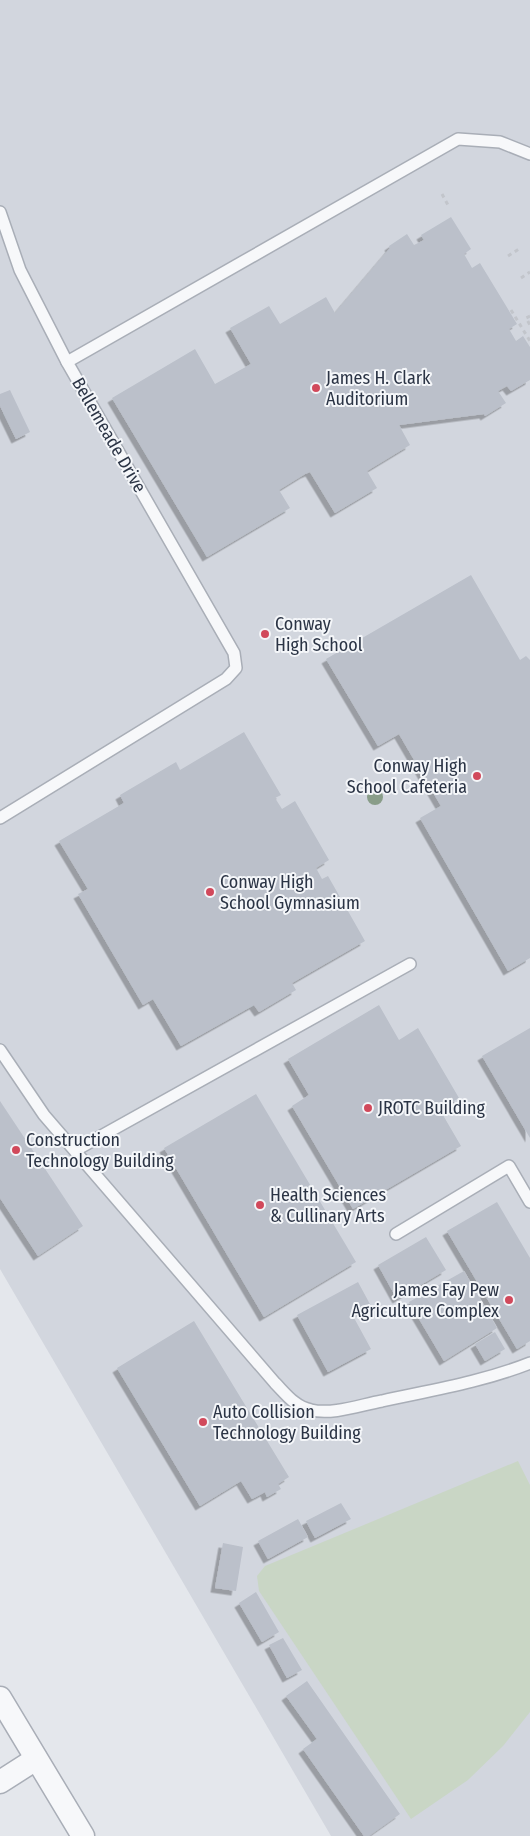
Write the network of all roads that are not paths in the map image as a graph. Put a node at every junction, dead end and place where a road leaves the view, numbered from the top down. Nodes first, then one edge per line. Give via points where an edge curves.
1 (530, 154) edge
2 (0, 212) edge
3 (67, 362) junction
4 (0, 818) edge
5 (410, 964) dead end
6 (0, 1050) edge
7 (76, 1150) junction
8 (530, 1202) edge
9 (396, 1234) dead end
10 (530, 1364) edge
11 (0, 1698) edge
12 (36, 1759) junction
13 (0, 1782) edge
14 (83, 1836) edge

1 - 3 lane, Bellemeade Drive via 500,142 458,140
2 - 3 lane via 20,270
3 - 4 lane, Bellemeade Drive via 234,653 236,668 226,679
5 - 7 lane
6 - 7 lane via 44,1115
7 - 10 lane via 275,1383 305,1408 318,1411 360,1405 480,1381
8 - 9 lane via 509,1166
11 - 12 street
12 - 13 street
12 - 14 street

